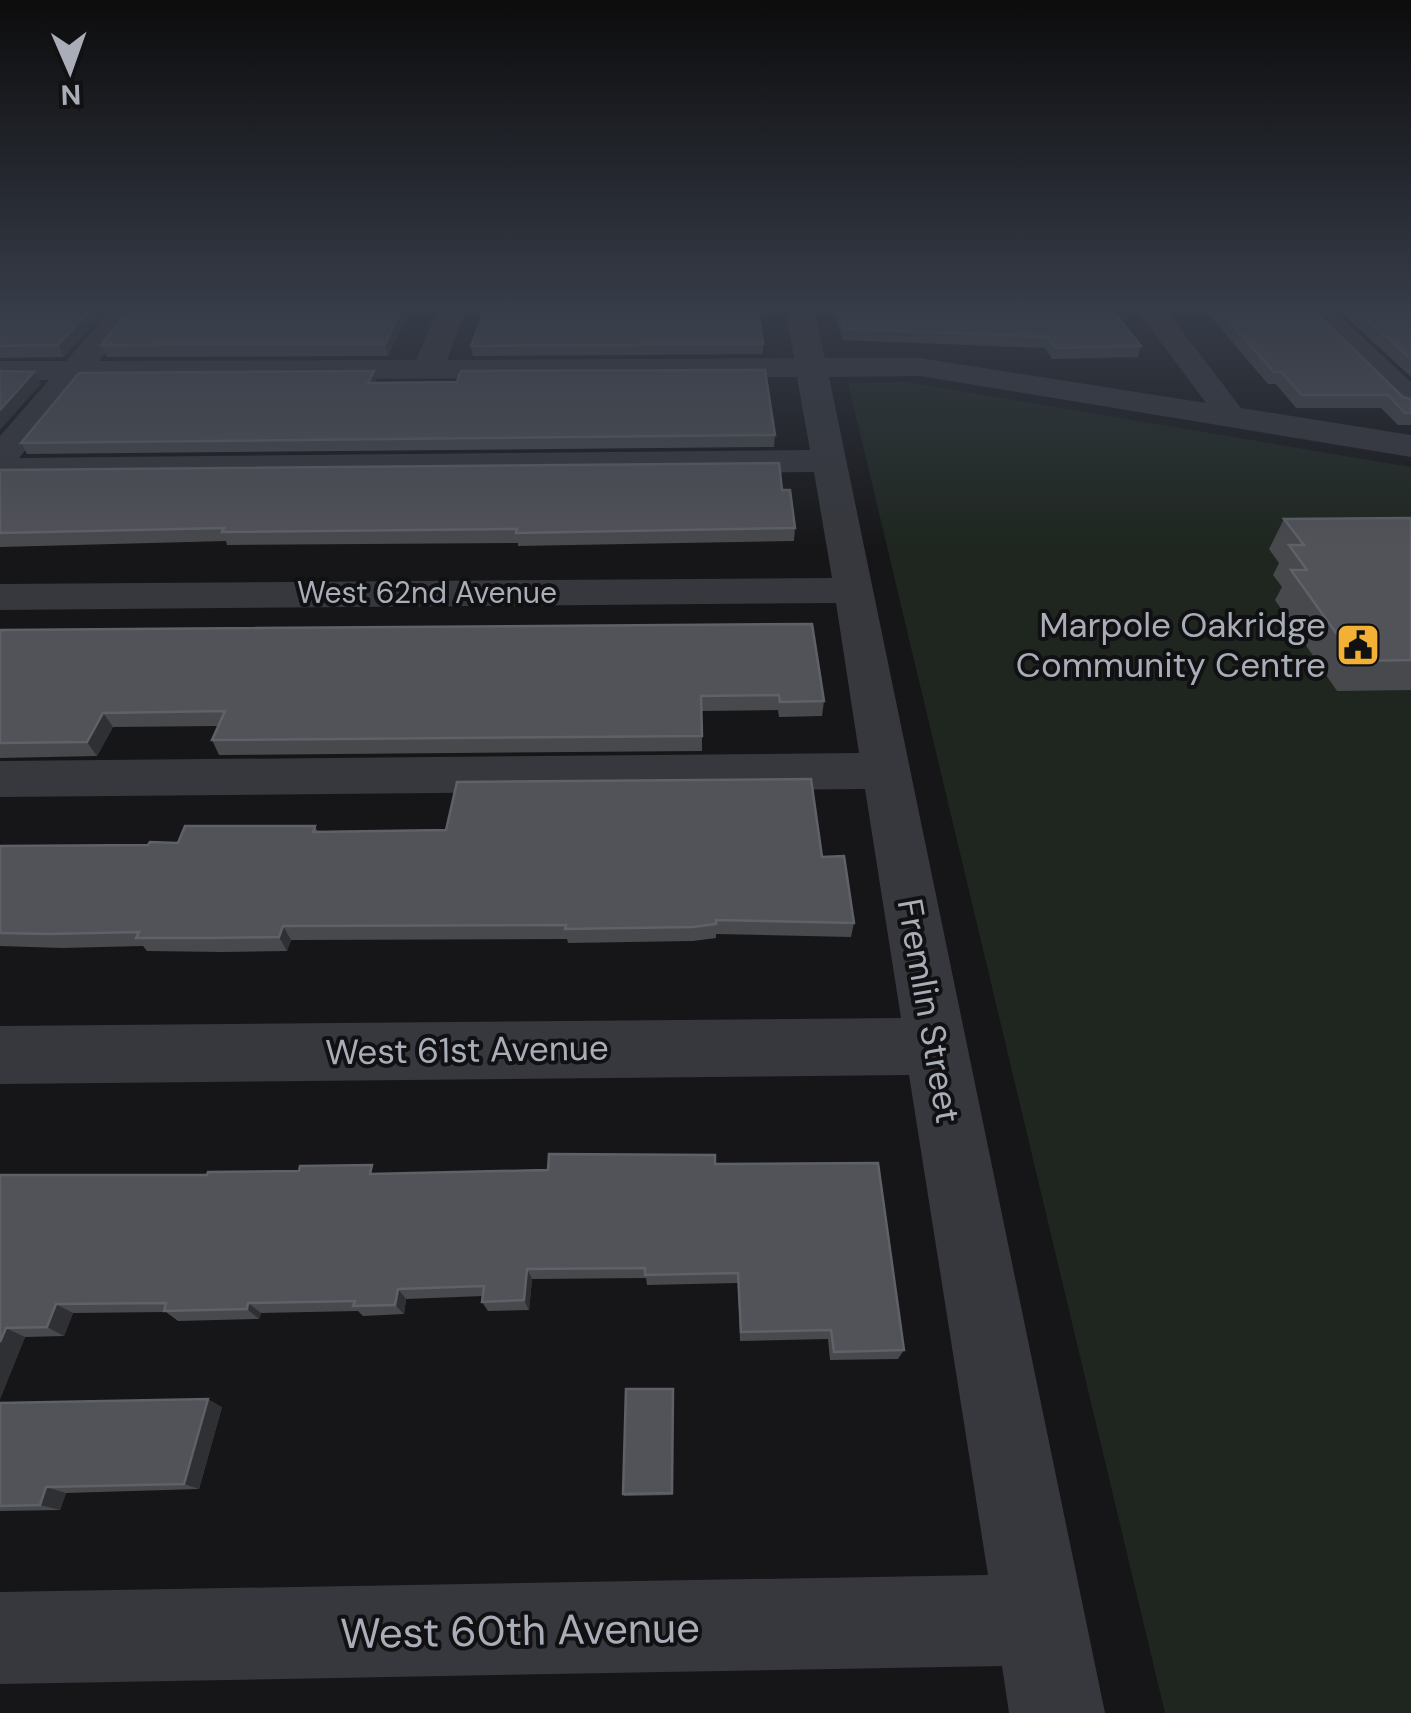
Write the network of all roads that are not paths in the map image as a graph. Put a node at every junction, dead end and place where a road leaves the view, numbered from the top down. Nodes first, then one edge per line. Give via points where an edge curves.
1 (58, 390) edge
2 (815, 390) edge
3 (1067, 390) edge
4 (1212, 390) edge
5 (1228, 417) junction
6 (1411, 446) edge
7 (0, 458) edge
8 (829, 461) junction
9 (0, 469) edge
10 (855, 590) junction
11 (0, 596) edge
12 (885, 772) junction
13 (0, 779) edge
14 (934, 1046) junction
15 (0, 1056) edge
16 (1039, 1620) junction
17 (0, 1638) edge
18 (1056, 1713) edge

1 - 7 street
2 - 8 street, Fremlin Street
3 - 5 street
4 - 5 street
5 - 6 street
8 - 9 street
8 - 10 street, Fremlin Street
10 - 11 street, West 62nd Avenue
10 - 12 street, Fremlin Street
12 - 13 street
12 - 14 street, Fremlin Street
14 - 15 street, West 61st Avenue
14 - 16 street, Fremlin Street
16 - 17 street, West 60th Avenue
16 - 18 street, Fremlin Street

